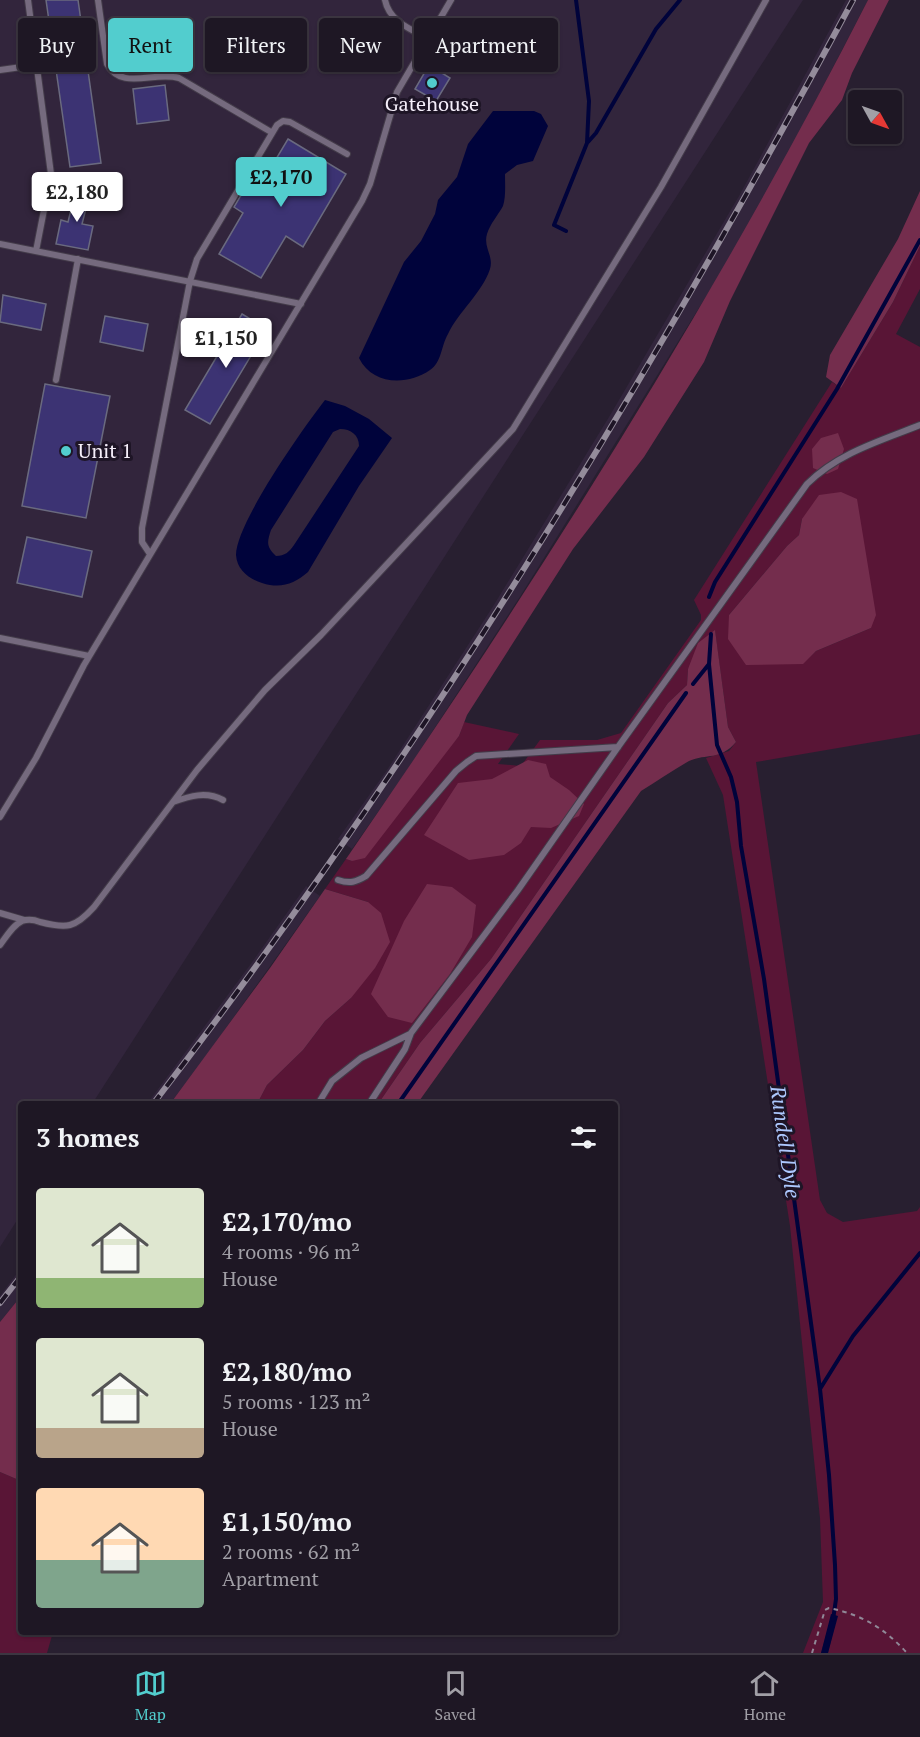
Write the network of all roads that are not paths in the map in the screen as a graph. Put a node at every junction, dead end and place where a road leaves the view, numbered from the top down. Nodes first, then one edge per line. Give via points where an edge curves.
1 (28, 0) edge
2 (98, 0) edge
3 (385, 0) edge
4 (450, 0) edge
5 (766, 0) edge
6 (30, 18) edge
7 (439, 18) edge
8 (414, 30) edge
9 (414, 61) edge
10 (18, 67) edge
11 (0, 69) edge
12 (37, 72) edge
13 (271, 132) junction
14 (347, 154) dead end
15 (0, 244) edge
16 (36, 251) junction
17 (78, 259) junction
18 (190, 281) junction
19 (301, 304) junction
20 (56, 380) dead end
21 (920, 425) edge
22 (150, 554) junction
23 (0, 638) edge
24 (89, 656) junction
25 (618, 747) junction
26 (223, 800) dead end
27 (173, 802) junction
28 (0, 817) edge
29 (338, 880) dead end
30 (0, 913) edge
31 (24, 920) junction
32 (0, 945) edge
33 (411, 1034) junction
34 (320, 1101) edge
35 (371, 1101) edge

1 - 6 lane
2 - 13 lane via 107,64 112,72 129,79 162,75 179,78
3 - 8 lane via 391,16
4 - 7 lane
5 - 27 lane via 661,187 513,429 265,690
9 - 19 lane via 397,92 367,192
10 - 11 lane
12 - 16 lane via 51,174
13 - 14 lane via 283,121 290,122
13 - 18 lane via 197,259
15 - 16 lane
16 - 17 lane
17 - 18 lane
17 - 20 lane
18 - 19 lane
18 - 22 lane via 142,528 142,542
19 - 22 lane
21 - 25 lane via 849,453 807,484
22 - 24 lane
23 - 24 lane
24 - 28 lane
25 - 29 lane via 476,756 456,771 366,876 356,882
25 - 33 lane via 518,891
26 - 27 lane via 202,794
27 - 31 lane via 84,918 66,927
30 - 31 lane
31 - 32 lane
33 - 34 lane via 361,1058 332,1081
33 - 35 lane

